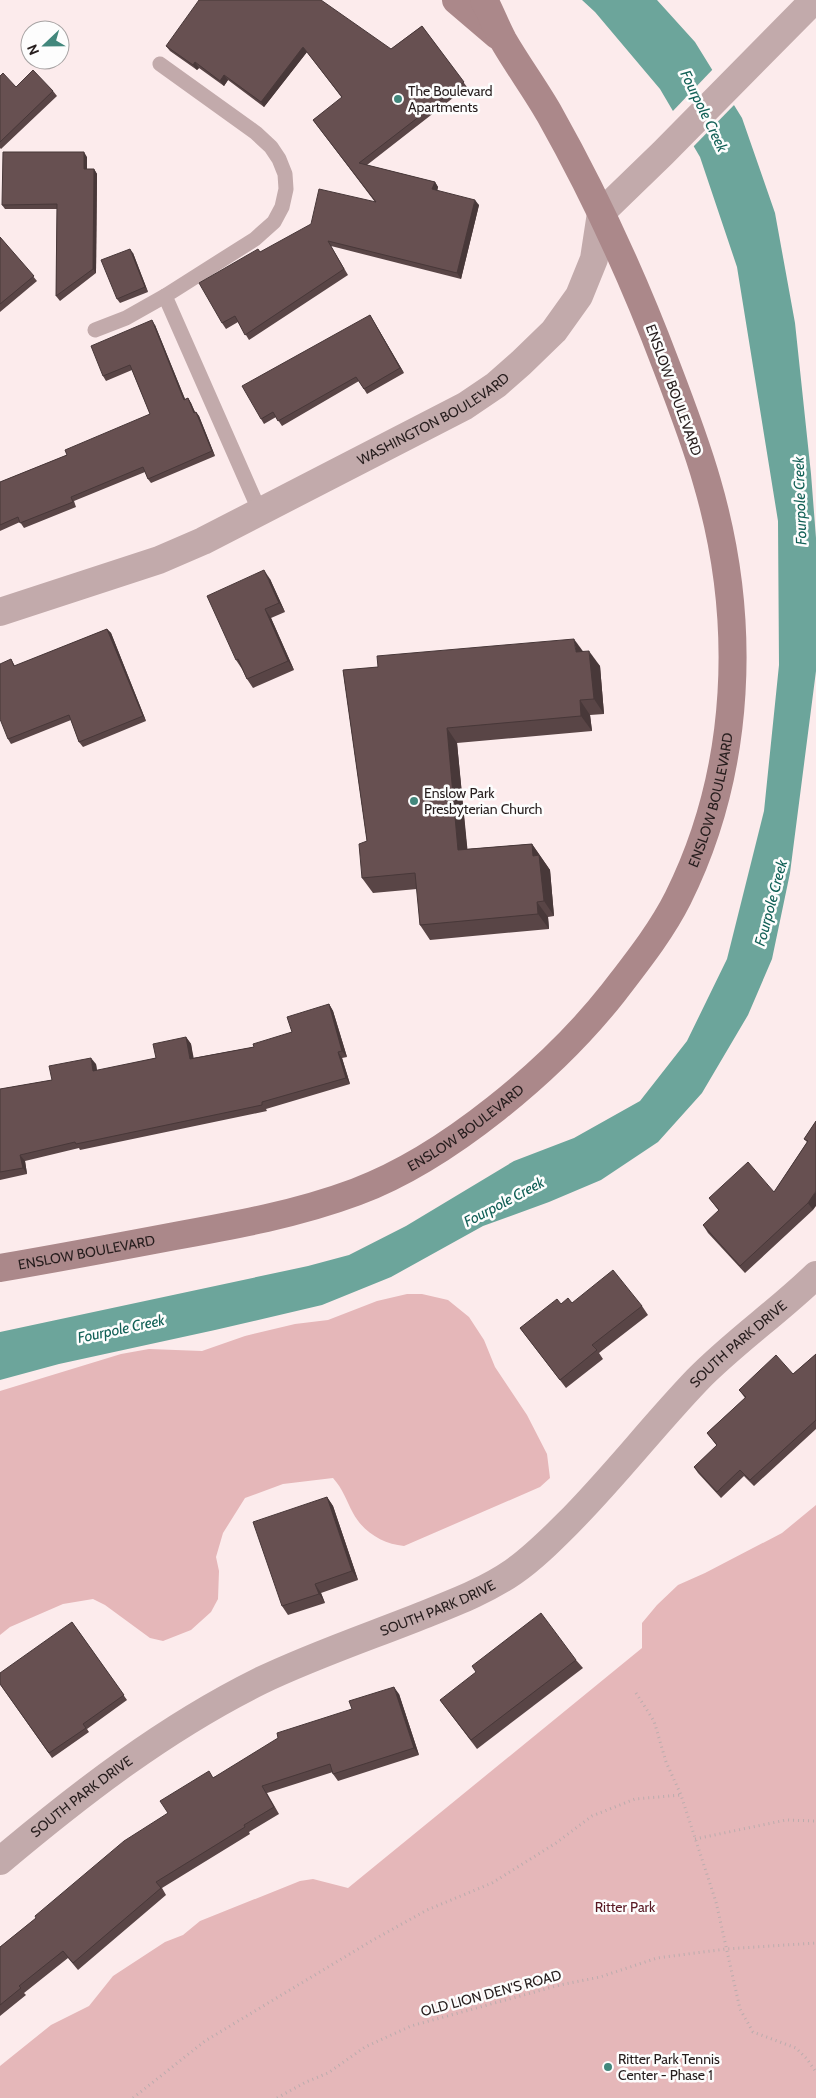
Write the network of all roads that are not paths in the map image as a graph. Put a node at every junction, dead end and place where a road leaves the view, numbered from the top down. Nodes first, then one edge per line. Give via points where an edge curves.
1 (456, 0) edge
2 (484, 0) edge
3 (814, 0) edge
4 (504, 41) junction
5 (160, 64) dead end
6 (601, 213) junction
7 (165, 296) junction
8 (95, 330) dead end
9 (260, 512) junction
10 (0, 612) edge
11 (0, 1268) edge
12 (816, 1275) edge
13 (0, 1862) edge

1 - 4 street
2 - 4 street
3 - 6 street
4 - 6 street via 549,114
5 - 7 lane via 256,133 270,147 285,174 286,190 274,222 254,239
6 - 9 street, WASHINGTON BOULEVARD via 594,259 579,296 554,331 522,363 465,406
6 - 11 street, ENSLOW BOULEVARD via 654,334 708,484 724,558 733,626 732,700 723,765 706,830 678,899 641,957 594,1017 511,1095 414,1166 358,1192 296,1212
7 - 8 lane via 126,318
7 - 9 lane
9 - 10 street, WASHINGTON BOULEVARD via 159,560
12 - 13 street, SOUTH PARK DRIVE via 698,1379 590,1501 513,1572 467,1597 260,1682 186,1722 65,1807

